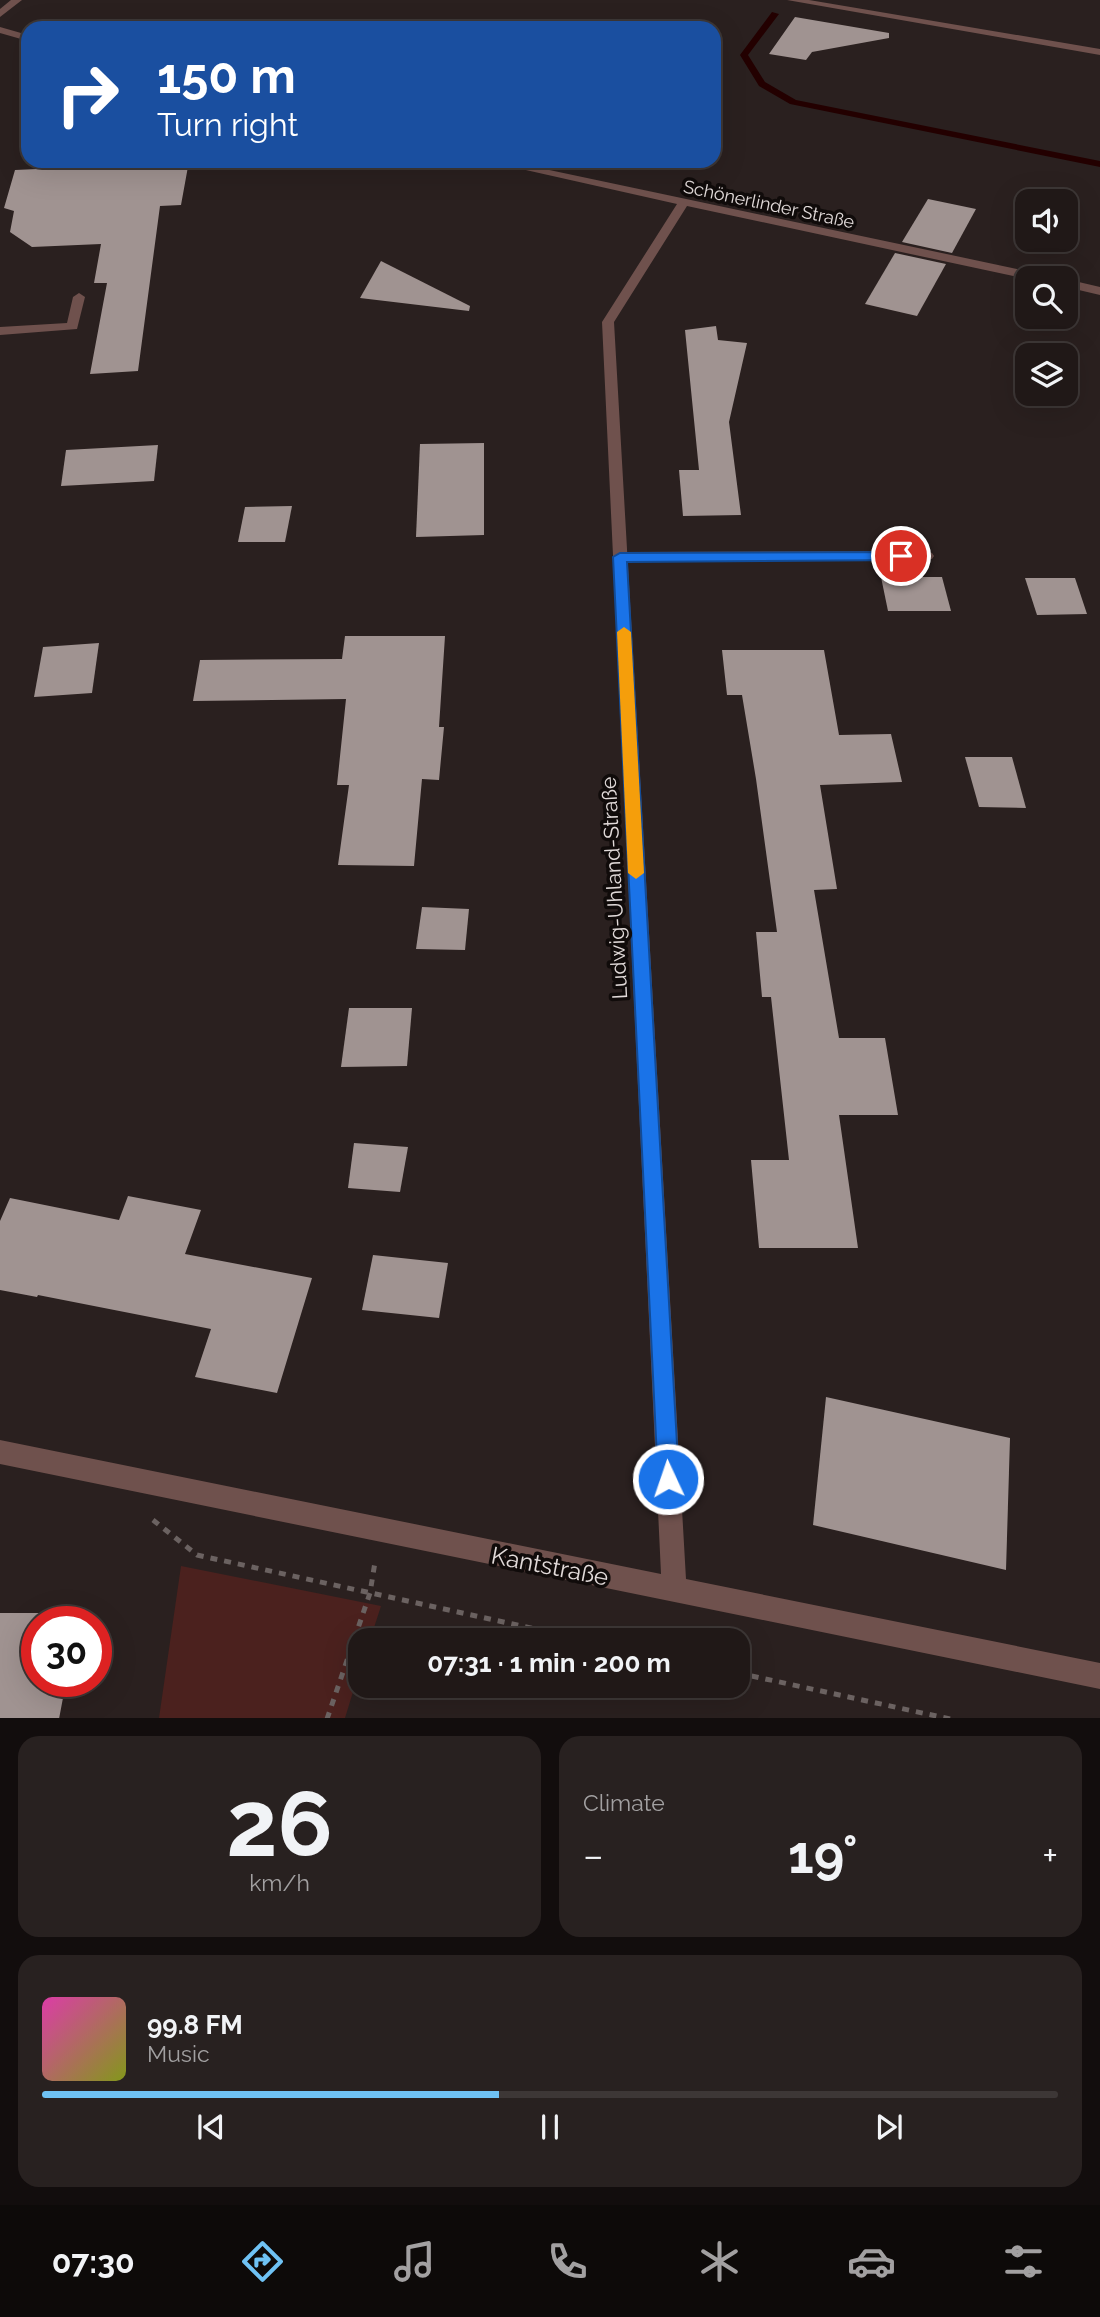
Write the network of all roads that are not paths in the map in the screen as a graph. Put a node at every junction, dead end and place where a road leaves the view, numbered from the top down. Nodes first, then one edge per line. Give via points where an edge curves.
1 (17, 0) edge
2 (792, 0) edge
3 (0, 15) edge
4 (0, 30) edge
5 (21, 36) edge
6 (1100, 52) edge
7 (522, 168) edge
8 (683, 204) junction
9 (1015, 273) edge
10 (1078, 286) edge
11 (1100, 290) edge
12 (79, 297) dead end
13 (0, 331) edge
14 (927, 556) dead end
15 (620, 557) junction
16 (0, 1452) edge
17 (674, 1591) junction
18 (1100, 1676) edge

1 - 3 street
2 - 6 street
4 - 5 street
7 - 8 street, Schönerlinder Straße
8 - 9 street, Schönerlinder Straße
8 - 15 street, Ludwig-Uhland-Straße via 608,322
10 - 11 street
12 - 13 street via 73,326
14 - 15 street
15 - 17 street, Ludwig-Uhland-Straße
16 - 17 street, Kantstraße
17 - 18 street, Kantstraße

